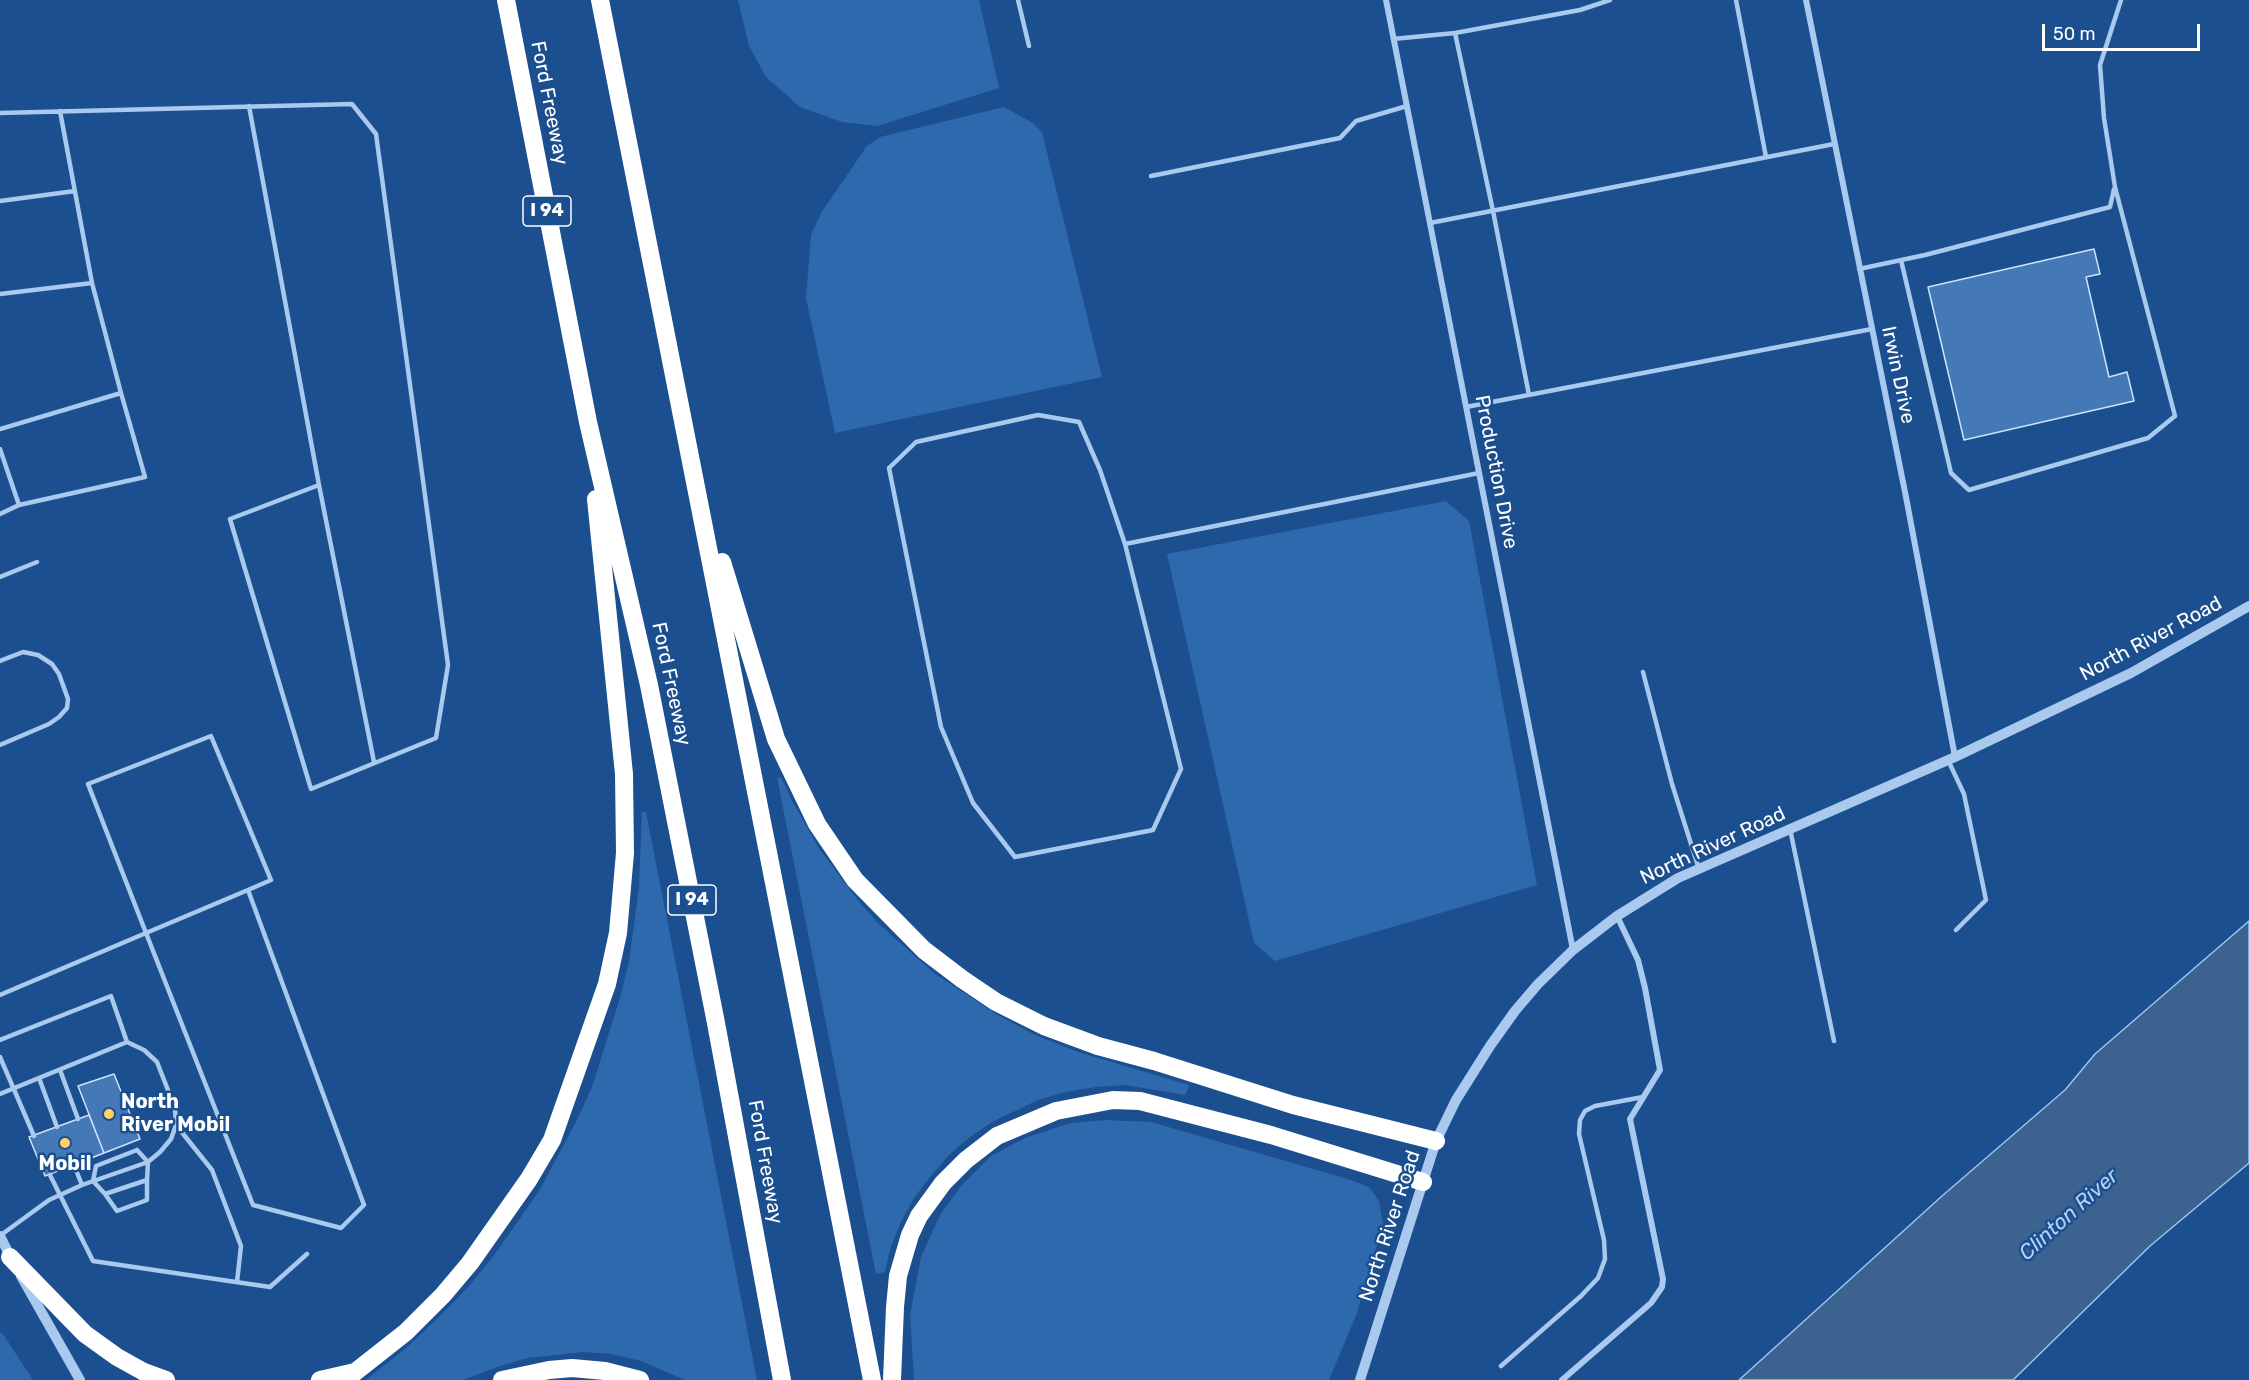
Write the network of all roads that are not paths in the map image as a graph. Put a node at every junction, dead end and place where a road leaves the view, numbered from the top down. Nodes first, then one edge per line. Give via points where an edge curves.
1 (506, 0) edge
2 (600, 0) edge
3 (1018, 0) edge
4 (1386, 0) edge
5 (1610, 0) edge
6 (1736, 0) edge
7 (1806, 0) edge
8 (2121, 0) edge
9 (1455, 33) junction
10 (1393, 39) junction
11 (1029, 46) dead end
12 (249, 106) junction
13 (1407, 106) junction
14 (60, 111) junction
15 (0, 113) edge
16 (1834, 144) junction
17 (1766, 157) junction
18 (1151, 177) dead end
19 (2115, 187) junction
20 (75, 191) junction
21 (0, 201) edge
22 (1493, 211) junction
23 (1430, 224) junction
24 (1901, 260) junction
25 (1859, 269) junction
26 (92, 283) junction
27 (0, 294) edge
28 (1872, 329) junction
29 (121, 393) junction
30 (1529, 395) junction
31 (1466, 407) junction
32 (588, 422) junction
33 (0, 429) edge
34 (0, 449) edge
35 (693, 470) junction
36 (1479, 473) junction
37 (319, 485) junction
38 (18, 505) junction
39 (0, 514) edge
40 (1125, 543) junction
41 (37, 562) dead end
42 (0, 577) edge
43 (2249, 606) edge
44 (0, 661) edge
45 (1643, 672) dead end
46 (0, 745) edge
47 (1952, 758) junction
48 (374, 762) junction
49 (1790, 829) junction
50 (1699, 869) junction
51 (248, 890) junction
52 (1617, 916) junction
53 (1956, 930) dead end
54 (146, 933) junction
55 (1573, 950) junction
56 (0, 995) edge
57 (0, 1040) edge
58 (1834, 1041) dead end
59 (127, 1042) junction
60 (0, 1057) edge
61 (60, 1070) junction
62 (39, 1078) junction
63 (12, 1089) junction
64 (0, 1094) edge
65 (1643, 1097) junction
66 (78, 1119) dead end
67 (176, 1125) junction
68 (57, 1127) dead end
69 (34, 1136) dead end
70 (1436, 1142) junction
71 (93, 1158) dead end
72 (148, 1162) junction
73 (74, 1165) dead end
74 (96, 1166) junction
75 (50, 1175) dead end
76 (147, 1180) junction
77 (93, 1181) junction
78 (1423, 1182) junction
79 (82, 1185) junction
80 (105, 1194) junction
81 (59, 1196) junction
82 (0, 1236) edge
83 (307, 1254) dead end
84 (10, 1257) junction
85 (237, 1282) junction
86 (1501, 1366) dead end
87 (351, 1376) edge
88 (80, 1380) edge
89 (166, 1380) edge
90 (320, 1380) edge
91 (502, 1380) edge
92 (640, 1380) edge
93 (782, 1380) edge
94 (872, 1380) edge
95 (892, 1380) edge
96 (1360, 1380) edge
97 (1562, 1380) edge

1 - 32 highway, Ford Freeway / I 94
2 - 35 highway
3 - 11 lane
4 - 10 street, Production Drive
5 - 9 lane via 1580,10
6 - 17 lane
7 - 16 street, Irwin Drive
8 - 19 lane via 2100,65
9 - 10 lane
9 - 22 lane
10 - 13 street, Production Drive
12 - 14 lane
12 - 37 lane
12 - 48 lane via 352,104 376,134 448,665 436,738
13 - 18 lane via 1356,121 1340,138
13 - 23 street, Production Drive
14 - 15 lane
14 - 20 lane
16 - 17 lane
16 - 25 street, Irwin Drive
17 - 22 lane
19 - 24 lane via 2110,207
19 - 24 lane via 2175,416 2148,438 1969,490 1951,473
20 - 21 lane
20 - 26 lane
22 - 23 lane
22 - 30 lane
23 - 31 street, Production Drive
24 - 25 lane
25 - 28 street, Irwin Drive
26 - 27 lane
26 - 29 lane
28 - 30 lane
28 - 47 street, Irwin Drive
29 - 33 lane
29 - 38 lane via 145,477
30 - 31 lane
31 - 36 street, Production Drive
32 - 87 highway via 624,774 625,853 618,933 607,984 552,1140 529,1179 443,1295 406,1332
32 - 93 highway, Ford Freeway / I 94 via 649,685
34 - 38 lane
35 - 70 highway via 776,739 817,825 855,880 924,950 996,1002 1044,1026 1293,1105
35 - 94 highway
36 - 40 lane
36 - 55 street, Production Drive
37 - 48 lane
37 - 48 lane via 230,519 311,789
38 - 39 lane
40 - 40 lane via 1079,422 1038,415 916,442 889,468 941,727 973,803 1015,857 1153,830 1180,769
41 - 42 lane
43 - 47 street, North River Road via 2131,673
44 - 46 lane via 23,652 38,655 59,674 68,699 67,708 49,724
45 - 50 lane
47 - 49 street, North River Road
47 - 53 lane via 1964,795 1986,900
49 - 50 street, North River Road
49 - 58 lane
50 - 52 street, North River Road
51 - 54 lane
51 - 54 lane via 271,880 211,736 88,784
51 - 54 lane via 364,1205 341,1228 253,1205
52 - 55 street, North River Road
52 - 65 street via 1638,960 1646,988 1659,1070
54 - 56 lane
55 - 70 street, North River Road via 1502,1028 1456,1100
57 - 59 lane via 111,996
59 - 61 lane
59 - 67 lane via 157,1062 175,1108
60 - 63 lane
61 - 62 lane
61 - 66 lane
62 - 63 lane
62 - 68 lane
63 - 64 lane
63 - 69 lane
65 - 86 lane via 1595,1106 1585,1111 1580,1120 1579,1134 1604,1240 1605,1260 1598,1278 1581,1296
65 - 97 street via 1630,1119 1662,1287 1652,1303
67 - 72 lane via 171,1139
67 - 85 lane via 212,1170 241,1246
70 - 78 street, North River Road
71 - 74 lane
72 - 74 lane via 137,1150
72 - 76 lane
72 - 77 lane
73 - 79 lane
74 - 77 lane
75 - 81 lane
76 - 80 lane
76 - 80 lane via 147,1200 117,1211
77 - 79 lane
77 - 80 lane
78 - 95 highway via 1140,1101 1087,1104 1037,1118 997,1136 966,1160 919,1216 898,1276
78 - 96 street, North River Road
79 - 81 lane
81 - 82 lane
81 - 85 lane via 93,1261
82 - 84 street
83 - 85 lane via 270,1287
84 - 88 street
84 - 89 highway via 86,1334 117,1357
87 - 90 highway
91 - 92 highway via 572,1368

